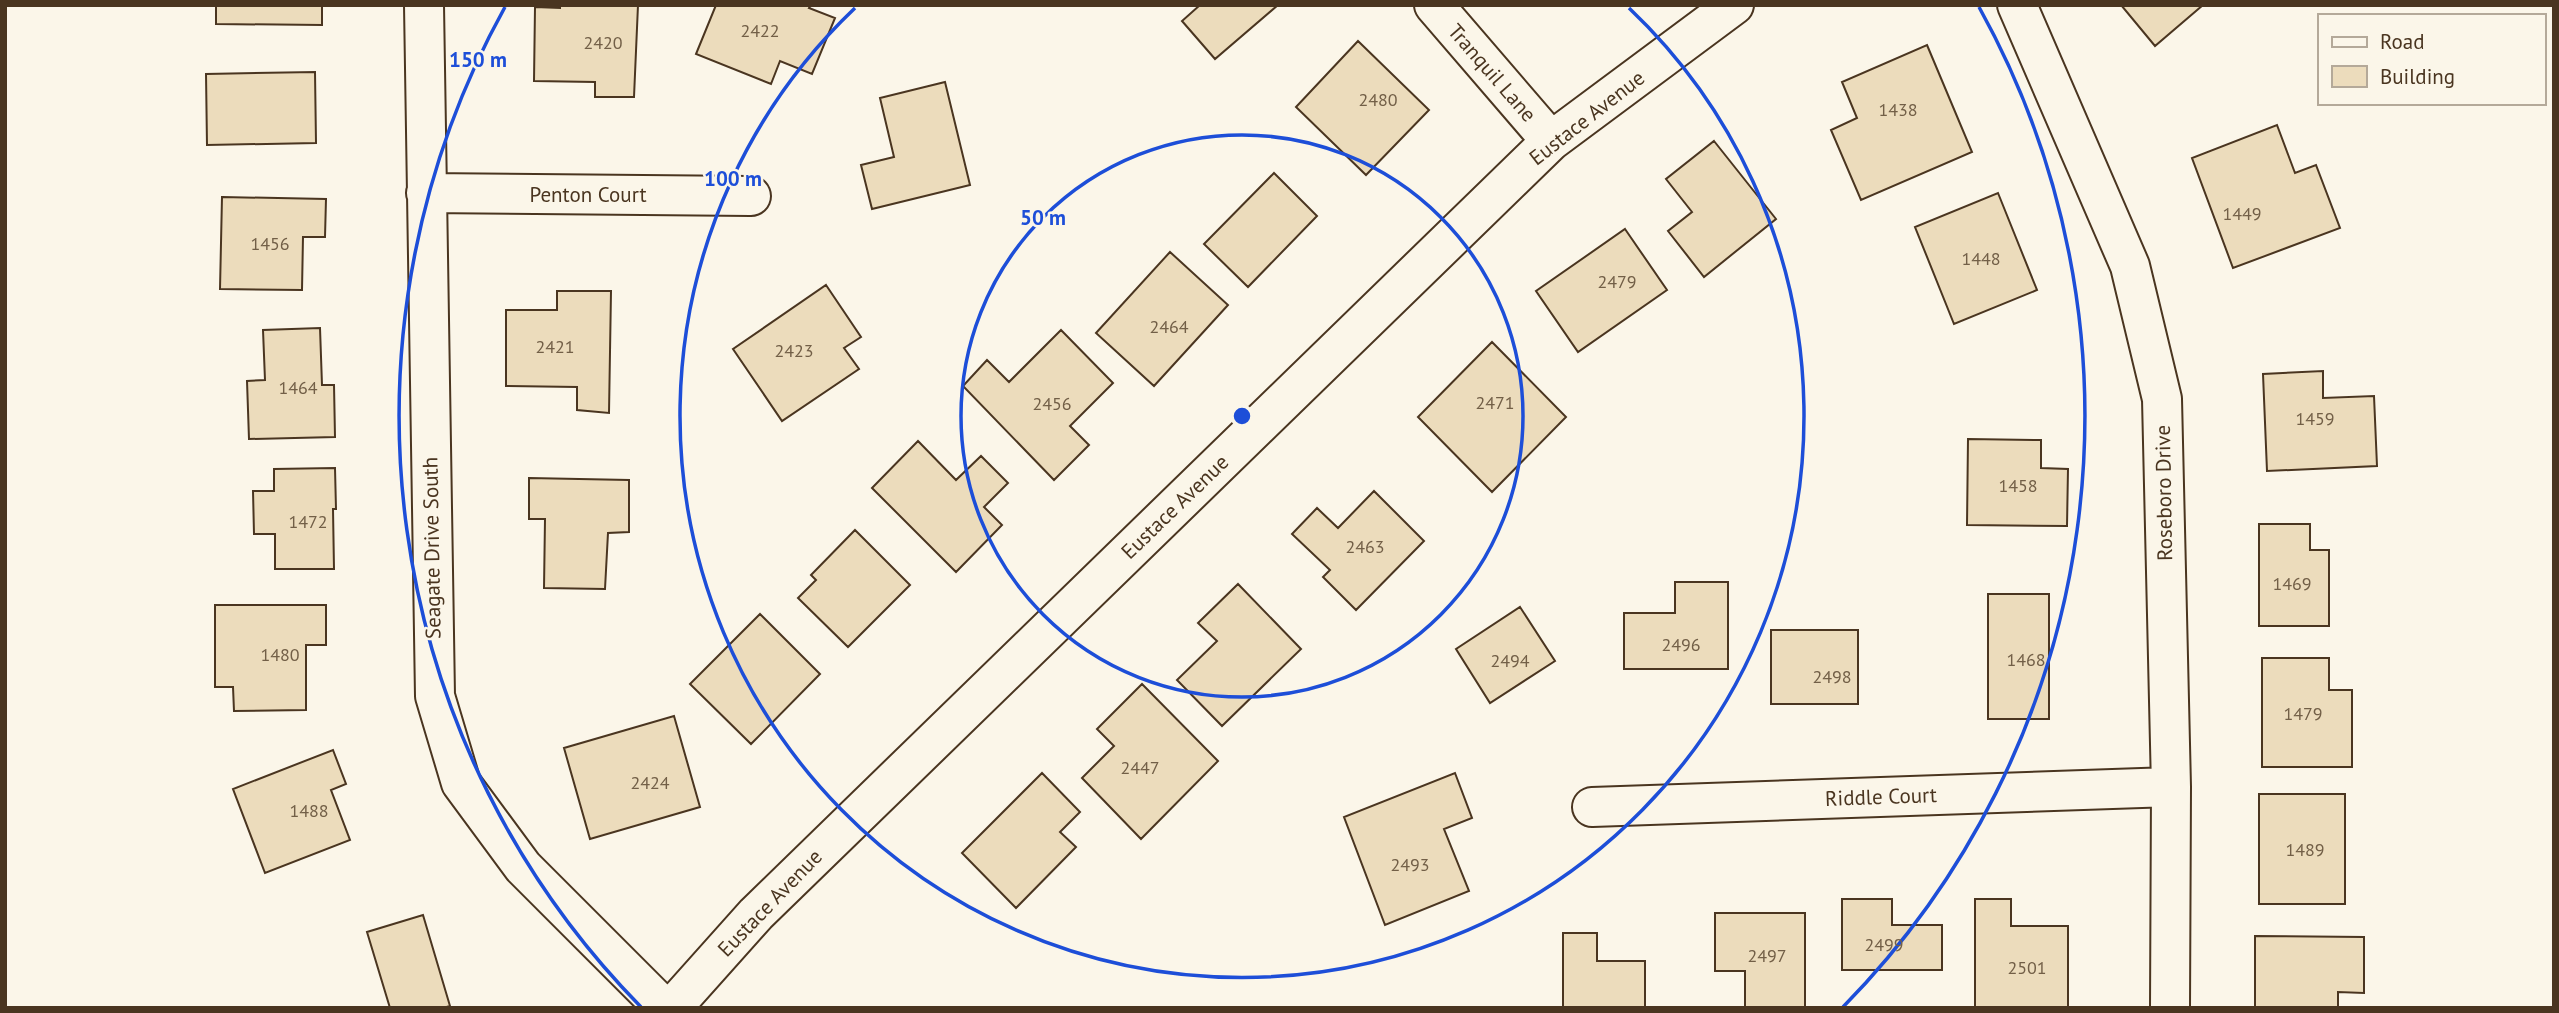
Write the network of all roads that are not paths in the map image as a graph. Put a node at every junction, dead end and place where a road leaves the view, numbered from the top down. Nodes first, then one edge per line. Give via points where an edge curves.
1 (424, 5) edge
2 (1434, 5) edge
3 (1734, 5) edge
4 (2017, 5) edge
5 (1551, 141) junction
6 (426, 194) junction
7 (751, 196) dead end
8 (2171, 787) junction
9 (1592, 807) dead end
10 (664, 1008) edge
11 (671, 1008) edge
12 (2170, 1008) edge

1 - 6 street, Seagate Drive South
2 - 5 street, Tranquil Lane
3 - 5 street, Eustace Avenue
4 - 8 street, Roseboro Drive via 2130,266 2162,399
5 - 11 street, Eustace Avenue via 756,914
6 - 7 street, Penton Court
6 - 10 street, Seagate Drive South via 435,696 461,783 523,867
8 - 9 street, Riddle Court
8 - 12 street, Roseboro Drive

